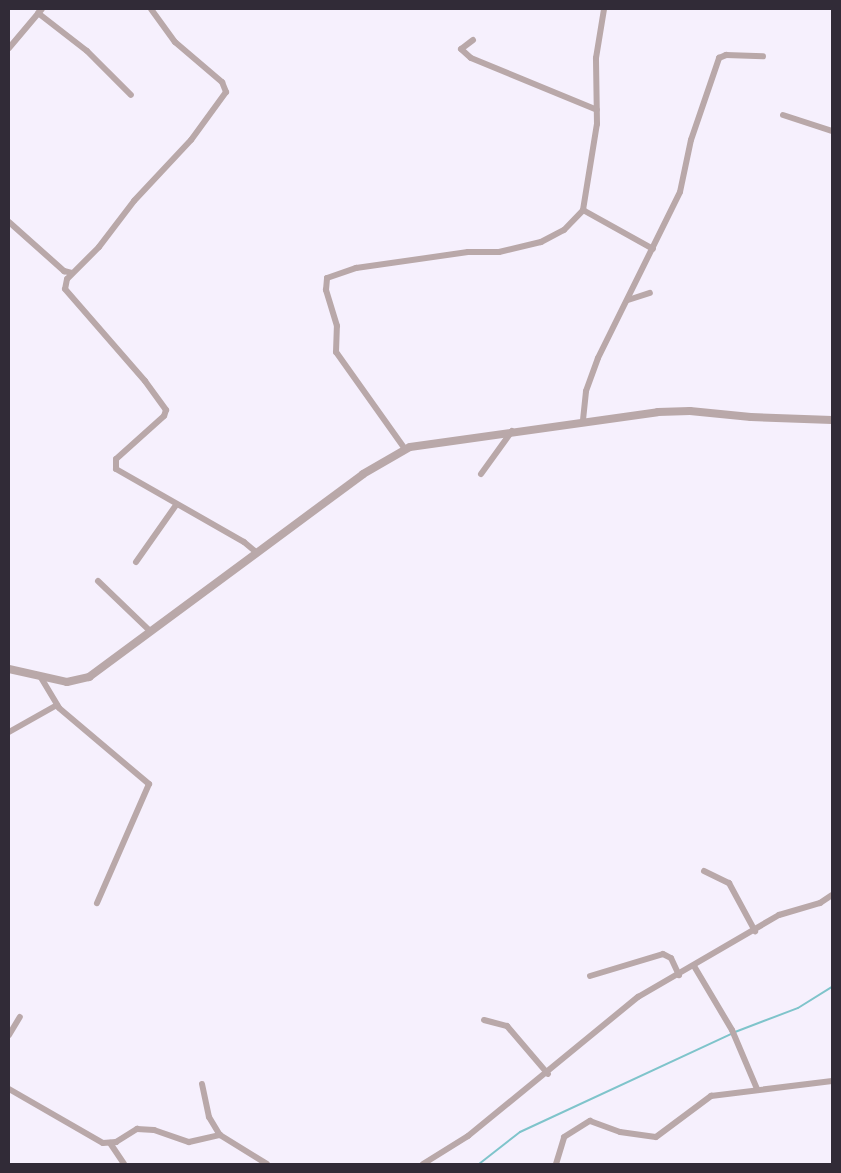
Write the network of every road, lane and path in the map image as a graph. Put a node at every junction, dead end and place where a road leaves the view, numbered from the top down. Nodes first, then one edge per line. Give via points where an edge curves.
1 (151, 9) edge
2 (604, 9) edge
3 (40, 11) edge
4 (473, 40) dead end
5 (9, 48) edge
6 (763, 56) dead end
7 (131, 95) dead end
8 (597, 110) junction
9 (783, 115) dead end
10 (832, 131) edge
11 (583, 210) junction
12 (9, 222) edge
13 (653, 249) junction
14 (72, 273) junction
15 (650, 293) dead end
16 (628, 300) junction
17 (832, 418) edge
18 (583, 420) junction
19 (512, 430) junction
20 (404, 450) junction
21 (481, 474) dead end
22 (176, 504) junction
23 (256, 552) junction
24 (136, 562) dead end
25 (98, 581) dead end
26 (150, 631) junction
27 (9, 669) edge
28 (40, 676) junction
29 (57, 706) junction
30 (9, 732) edge
31 (704, 870) dead end
32 (832, 895) edge
33 (97, 903) dead end
34 (755, 931) junction
35 (694, 966) junction
36 (679, 975) junction
37 (590, 976) dead end
38 (20, 1017) dead end
39 (484, 1020) dead end
40 (9, 1035) edge
41 (548, 1074) junction
42 (832, 1081) edge
43 (202, 1084) dead end
44 (9, 1089) edge
45 (757, 1089) junction
46 (220, 1135) junction
47 (110, 1143) junction
48 (124, 1164) edge
49 (267, 1164) edge
50 (422, 1164) edge
51 (556, 1164) edge

1 - 14 street via 174,42 222,82 226,92 196,134
2 - 8 street via 596,58
3 - 5 street
3 - 7 street
4 - 8 street via 461,49 470,58
6 - 13 street via 726,55 719,58 691,140 680,192
8 - 11 street
9 - 10 street
11 - 13 street
11 - 20 street via 564,230 541,242 499,252 468,252 356,268 327,278 328,299 338,326 336,348 339,358
12 - 14 street via 64,271
13 - 16 street
14 - 22 street via 64,285 67,293 146,381 166,410 164,416 116,459 114,466
15 - 16 street
16 - 18 street via 589,380
17 - 18 street via 751,417 690,410
18 - 19 street
19 - 20 street via 426,442
19 - 21 street
20 - 23 street via 363,474
22 - 23 street
22 - 24 street
23 - 26 street
25 - 26 street
26 - 28 street via 89,677 67,682
27 - 28 street
28 - 29 street
29 - 30 street
29 - 33 street via 148,784
31 - 34 street via 729,883
32 - 34 street via 820,903 788,910
34 - 35 street
35 - 36 street
35 - 45 street via 732,1030
36 - 37 street via 670,958 663,954
36 - 41 street via 638,997
38 - 40 street
39 - 41 street via 507,1026
41 - 50 street via 468,1136
42 - 45 street
43 - 46 street via 209,1117
44 - 47 street via 96,1140
45 - 51 street via 711,1096 656,1137 586,1123 562,1140
46 - 47 street via 189,1142 154,1130 137,1129
46 - 49 street
47 - 48 street

